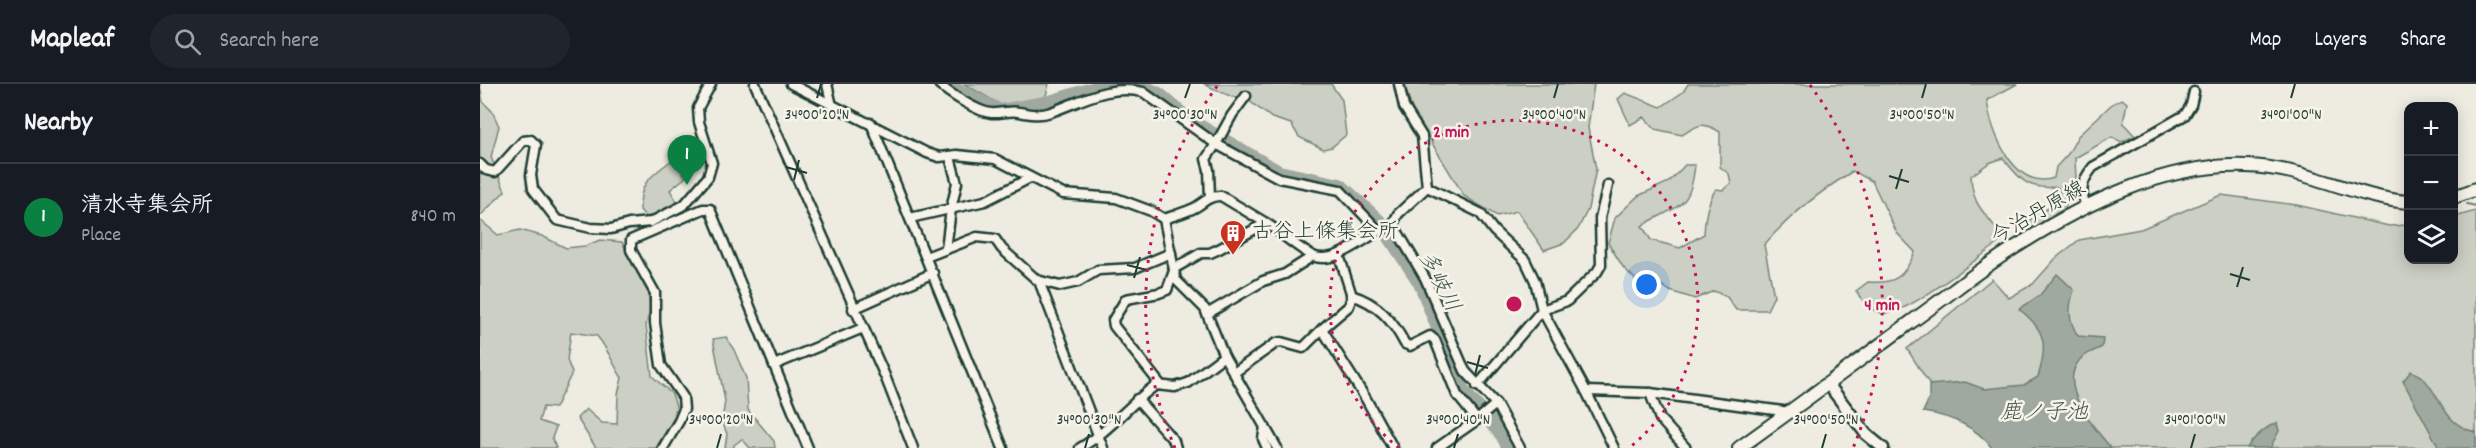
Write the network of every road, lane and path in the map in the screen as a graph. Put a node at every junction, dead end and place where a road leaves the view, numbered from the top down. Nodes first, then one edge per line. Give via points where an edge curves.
1 (711, 84) edge
2 (754, 84) edge
3 (790, 84) edge
4 (827, 84) edge
5 (939, 84) edge
6 (1399, 84) edge
7 (2194, 92) dead end
8 (1246, 96) dead end
9 (832, 106) junction
10 (871, 123) junction
11 (1216, 143) junction
12 (950, 157) junction
13 (480, 164) edge
14 (1030, 178) junction
15 (1608, 185) dead end
16 (1427, 187) junction
17 (2476, 189) edge
18 (2458, 195) edge
19 (1210, 198) junction
20 (2404, 201) edge
21 (684, 206) junction
22 (2086, 207) junction
23 (951, 209) junction
24 (690, 214) junction
25 (910, 218) junction
26 (1164, 219) junction
27 (1266, 223) junction
28 (1391, 225) junction
29 (1378, 230) junction
30 (946, 249) junction
31 (1172, 253) junction
32 (1339, 255) junction
33 (1313, 256) junction
34 (926, 257) junction
35 (1175, 268) junction
36 (933, 273) junction
37 (1039, 281) junction
38 (1352, 295) junction
39 (853, 309) junction
40 (1542, 310) junction
41 (1207, 314) junction
42 (863, 328) junction
43 (1322, 329) junction
44 (1224, 356) junction
45 (774, 365) junction
46 (1235, 372) junction
47 (1160, 384) junction
48 (1828, 384) junction
49 (1477, 386) junction
50 (1586, 391) junction
51 (1650, 393) junction
52 (1137, 399) junction
53 (1496, 404) junction
54 (1790, 412) junction
55 (1477, 420) junction
56 (1265, 427) junction
57 (1099, 438) junction
58 (1878, 447) edge
59 (663, 448) edge
60 (808, 448) edge
61 (913, 448) edge
62 (1003, 448) edge
63 (1080, 448) edge
64 (1103, 448) edge
65 (1176, 448) edge
66 (1267, 448) edge
67 (1277, 448) edge
68 (1393, 448) edge
69 (1437, 448) edge
70 (1520, 448) edge
71 (1614, 448) edge
72 (1686, 448) edge
73 (1739, 448) edge

1 - 21 street via 698,108 712,163 708,177
2 - 39 street
3 - 9 street
4 - 9 street
5 - 11 street via 988,113 1049,113 1083,97 1131,88 1143,92
6 - 16 street via 1404,107 1422,136
7 - 22 street via 2185,115 2092,167 2081,188
8 - 11 street
9 - 10 street
10 - 12 street via 927,153
10 - 25 street
11 - 19 street via 1206,159
11 - 29 street via 1279,178 1340,190
12 - 14 street via 995,159
12 - 23 street via 957,183
13 - 21 street via 495,172 523,141 531,140 536,145 533,189 557,220 591,228 651,222
14 - 23 street via 985,201
14 - 26 street via 1063,194 1116,198
15 - 40 street via 1600,218 1601,265 1567,301
16 - 28 street
16 - 40 street via 1480,213 1525,260
17 - 18 main road
19 - 26 street
19 - 27 street via 1221,196
20 - 22 main road, 今治丹原線 via 2361,194 2290,170 2244,166 2214,167 2167,177
21 - 24 street
22 - 48 main road, 今治丹原線 via 2013,248
23 - 25 street
23 - 30 street
24 - 45 street via 710,209
24 - 59 street via 631,240 631,250 655,293 661,365 683,397 679,422
25 - 34 street
26 - 31 street
27 - 33 street
27 - 35 street
28 - 29 street
28 - 49 street via 1425,278 1465,371
29 - 32 street
30 - 34 street
30 - 37 street via 977,237 995,238 1012,259
31 - 35 street
31 - 37 street via 1135,268 1098,270 1078,282 1060,286
32 - 33 street via 1326,259
32 - 38 street
33 - 41 street
34 - 36 street
35 - 41 street via 1176,280
35 - 47 street via 1167,290 1126,299 1113,320 1121,336
36 - 39 street
36 - 62 street
37 - 57 street
38 - 43 street via 1349,306
38 - 55 street via 1388,316 1405,344 1410,346 1430,336 1435,340 1457,395
39 - 42 street
40 - 49 street
40 - 50 street
41 - 44 street
42 - 45 street
42 - 61 street
43 - 46 street via 1303,348 1276,343
43 - 68 street
44 - 46 street
44 - 47 street via 1188,383 1175,387
45 - 60 street
46 - 56 street
47 - 52 street
48 - 54 main road, 今治丹原線
48 - 58 street
49 - 53 street
50 - 51 street
50 - 71 street
51 - 54 street
51 - 72 street via 1660,419
52 - 57 street
52 - 65 street via 1169,434
53 - 55 street
53 - 70 street
54 - 73 main road, 今治丹原線
55 - 69 street
56 - 66 street via 1263,439
56 - 67 street
57 - 63 street
57 - 64 street

